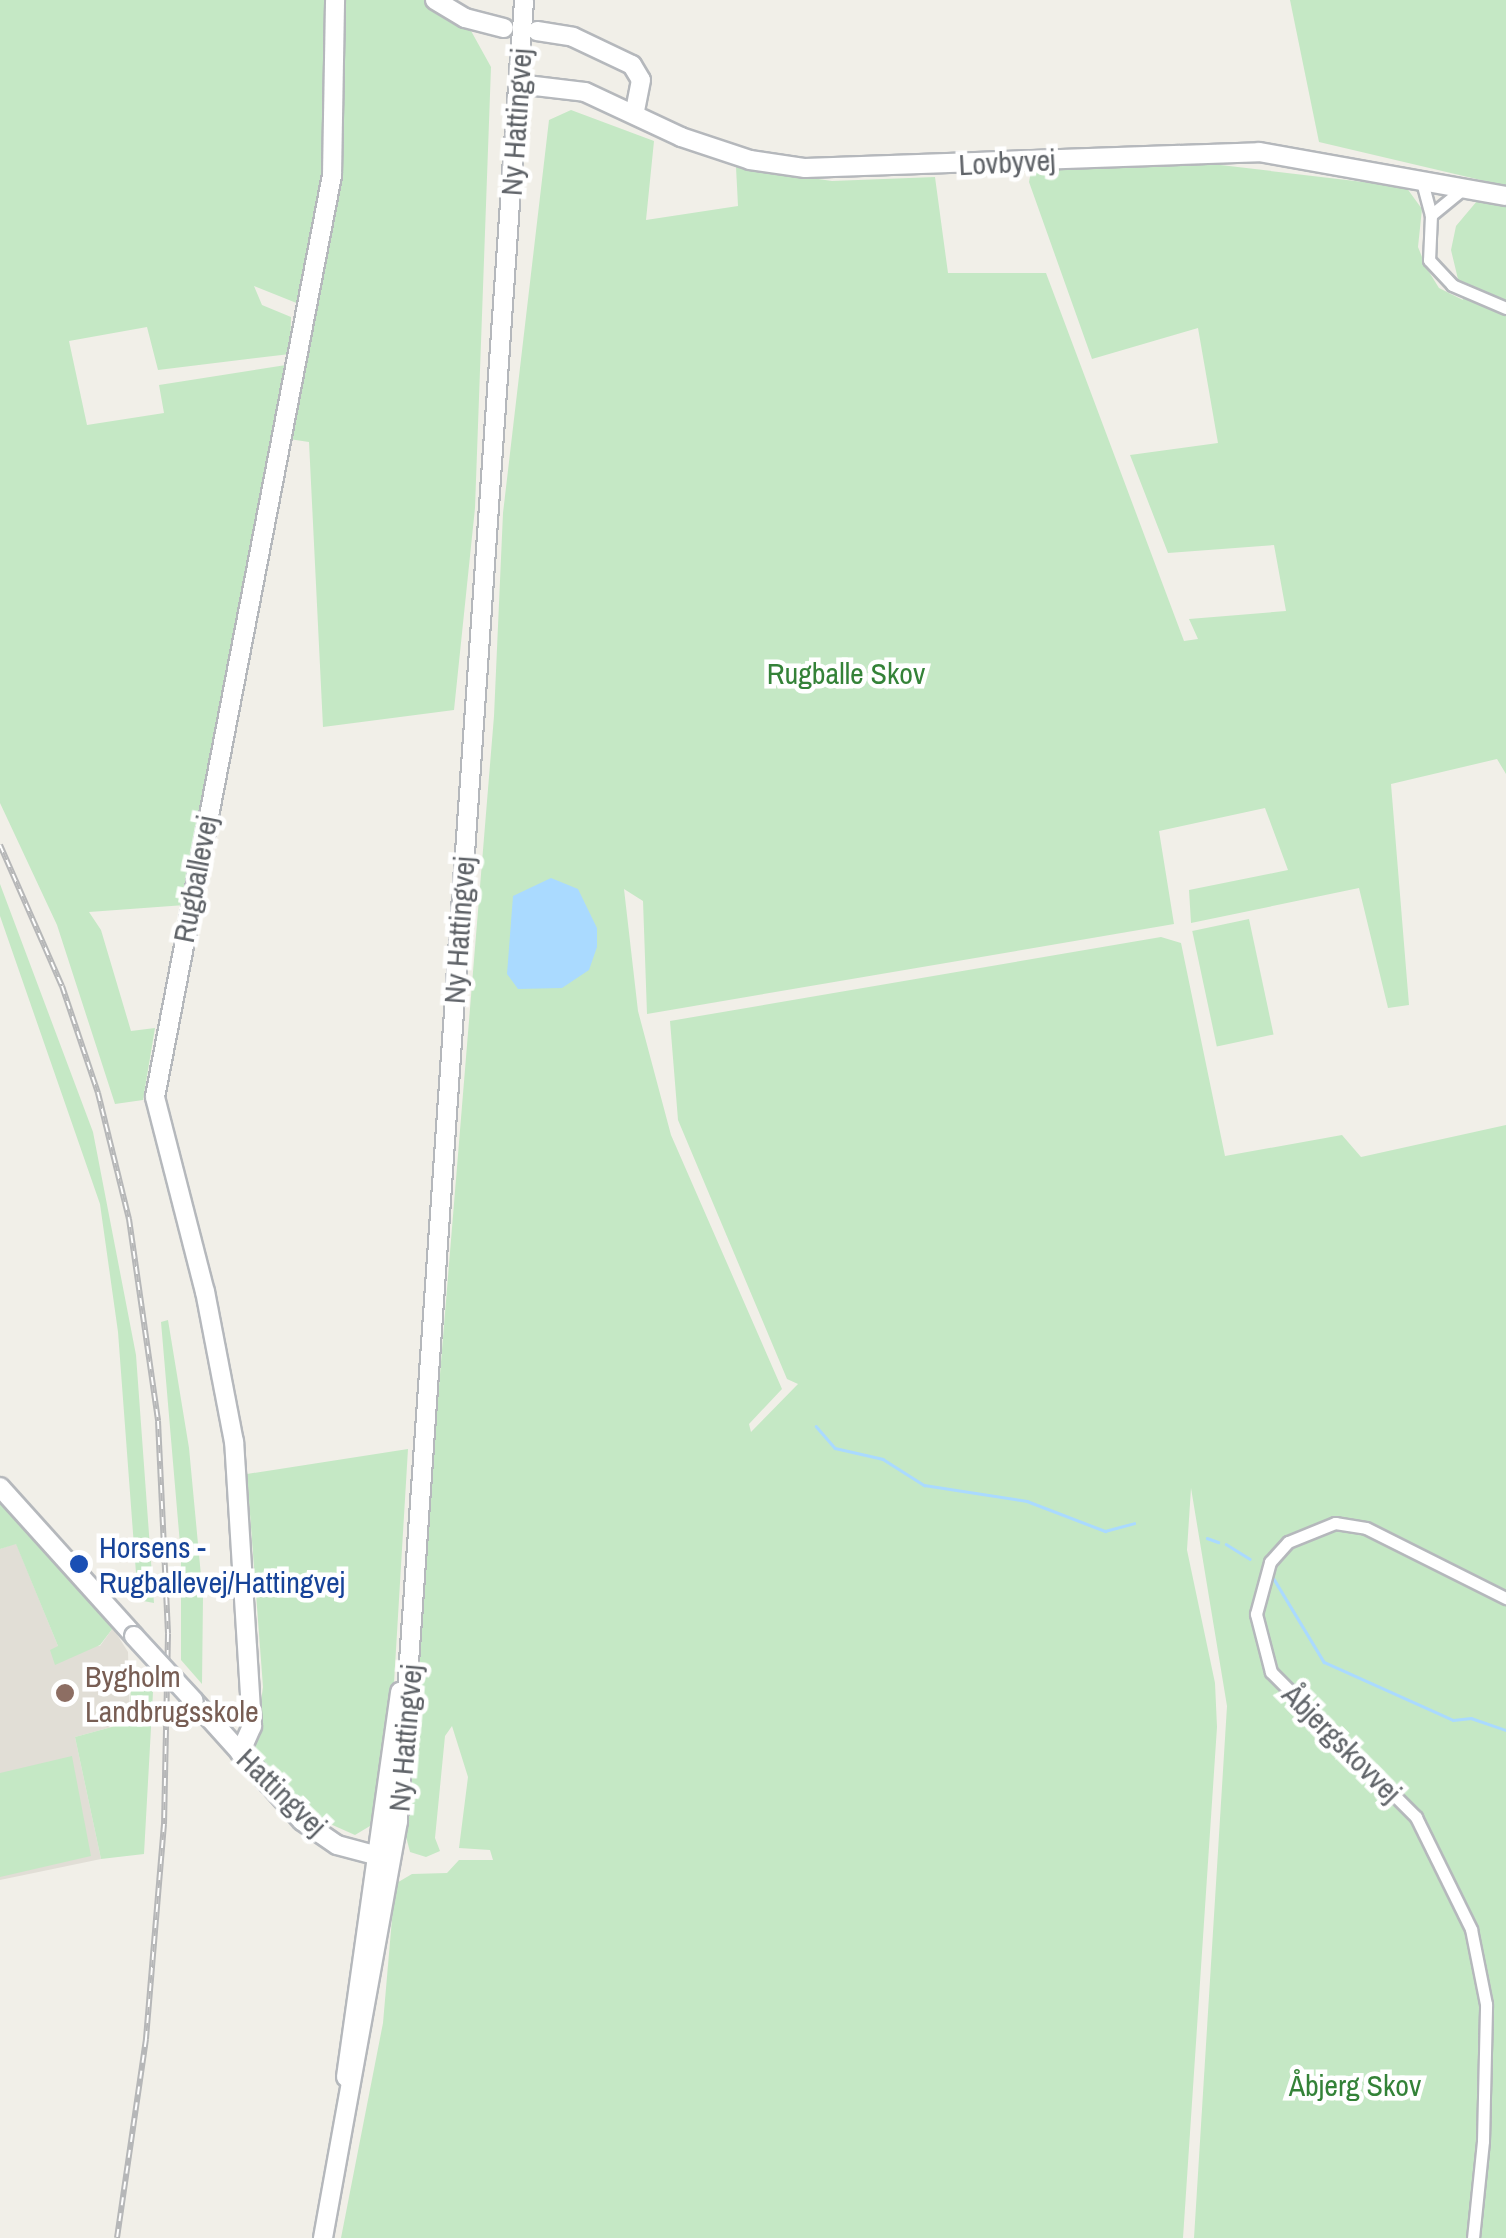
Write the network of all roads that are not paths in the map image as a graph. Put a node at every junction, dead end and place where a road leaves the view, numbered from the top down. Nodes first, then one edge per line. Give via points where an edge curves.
1 (335, 0) edge
2 (435, 0) edge
3 (524, 0) edge
4 (504, 28) dead end
5 (537, 32) dead end
6 (518, 84) junction
7 (634, 112) junction
8 (1421, 178) junction
9 (1464, 188) junction
10 (1506, 196) edge
11 (1431, 215) junction
12 (1506, 308) edge
13 (0, 1488) edge
14 (1506, 1598) edge
15 (412, 1620) joint
16 (240, 1753) junction
17 (384, 1858) junction
18 (339, 2152) junction
19 (323, 2238) edge
20 (1473, 2238) edge

1 - 16 street, Rugballevej via 332,175 155,1097 206,1292 234,1442 252,1726
2 - 4 street via 465,18
3 - 6 street, Ny Hattingvej
5 - 7 street via 573,37 632,65 642,94
6 - 7 street, Lovbyvej via 585,92
6 - 15 street, Ny Hattingvej
7 - 8 street, Lovbyvej via 715,149 804,168 1259,152
8 - 9 street, Lovbyvej
8 - 11 street
9 - 10 street, Lovbyvej
9 - 11 street
11 - 12 street via 1426,248 1436,270
13 - 16 street, Hattingvej, bridge
14 - 20 street, Åbjergskovvej via 1366,1528 1336,1523 1288,1542 1270,1562 1256,1614 1271,1672 1416,1817 1471,1929 1486,2004
15 - 17 street, Hattingvej
16 - 17 street, Hattingvej via 302,1821 337,1844
17 - 18 street, Hattingvej
17 - 18 street, Hattingvej via 370,2003
18 - 19 street, Hattingvej

